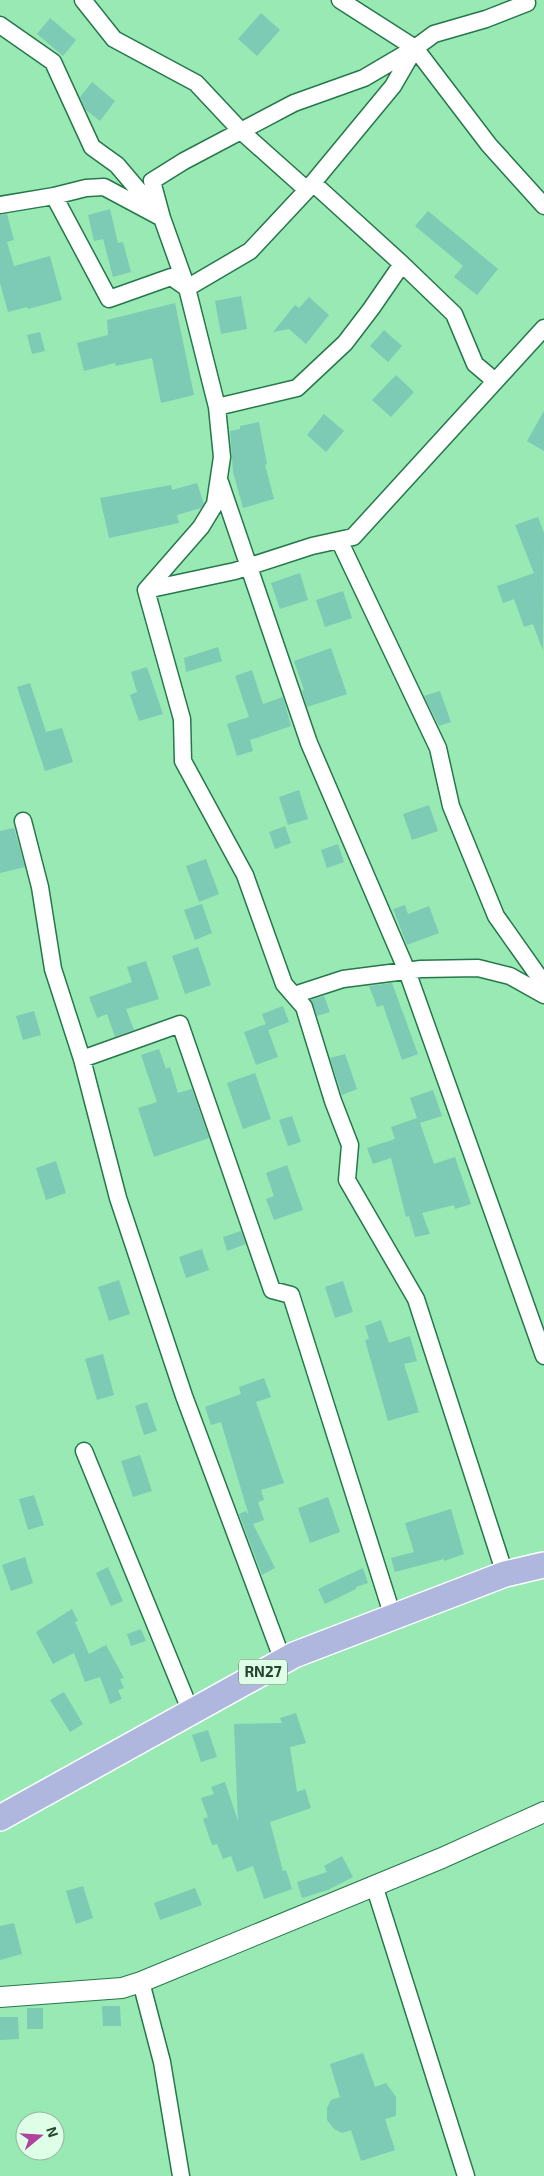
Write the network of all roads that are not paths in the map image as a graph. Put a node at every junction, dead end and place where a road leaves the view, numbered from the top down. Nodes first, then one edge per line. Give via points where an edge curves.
1 (83, 0) edge
2 (340, 0) edge
3 (527, 3) dead end
4 (0, 25) edge
5 (415, 48) junction
6 (240, 131) junction
7 (310, 187) junction
8 (54, 196) junction
9 (0, 205) edge
10 (544, 206) edge
11 (162, 218) junction
12 (402, 264) junction
13 (187, 288) junction
14 (544, 328) edge
15 (495, 381) junction
16 (217, 407) junction
17 (219, 477) junction
18 (339, 540) junction
19 (248, 567) junction
20 (146, 590) junction
21 (23, 821) dead end
22 (407, 971) junction
23 (544, 990) edge
24 (294, 995) junction
25 (544, 995) edge
26 (82, 1059) junction
27 (544, 1356) edge
28 (84, 1451) dead end
29 (544, 1565) edge
30 (505, 1574) junction
31 (393, 1617) junction
32 (283, 1661) junction
33 (191, 1712) junction
34 (544, 1812) edge
35 (0, 1818) edge
36 (374, 1885) junction
37 (141, 1982) junction
38 (0, 1997) edge
39 (181, 2176) edge
40 (466, 2176) edge

1 - 6 street via 114,39 196,83
2 - 5 street
3 - 5 street via 434,34
4 - 11 street via 53,62 92,147 117,165
5 - 6 street via 364,78 294,103
5 - 7 street via 393,86
5 - 10 street via 489,145
6 - 7 street
6 - 11 street via 152,180
7 - 12 street
7 - 13 street via 250,250
8 - 9 street
8 - 11 street via 104,187
8 - 13 street via 109,299 171,277
11 - 13 street
12 - 15 street via 454,314 475,364
12 - 16 street via 344,343 297,388
13 - 16 street
14 - 15 street
15 - 18 street via 353,537
16 - 17 street via 222,457
17 - 19 street
17 - 20 street via 215,504 201,528
18 - 19 street
18 - 23 street via 438,748 451,806 496,916 537,974
19 - 20 street
19 - 22 street via 309,743
20 - 24 street via 182,720 183,761 245,875 284,984
21 - 26 street via 40,887 52,969
22 - 24 street via 343,980
22 - 25 street via 478,968 510,976
22 - 27 street
24 - 30 street via 304,1006 350,1145 347,1180 416,1299
26 - 31 street via 180,1024 272,1290 291,1295
26 - 32 street via 118,1198 184,1396
28 - 33 street
29 - 30 main road, RN27
30 - 31 main road, RN27
31 - 32 main road, RN27
32 - 33 main road, RN27
33 - 35 main road, RN27
34 - 36 street
36 - 37 street
36 - 40 street
37 - 38 street via 122,1988
37 - 39 street via 162,2062

